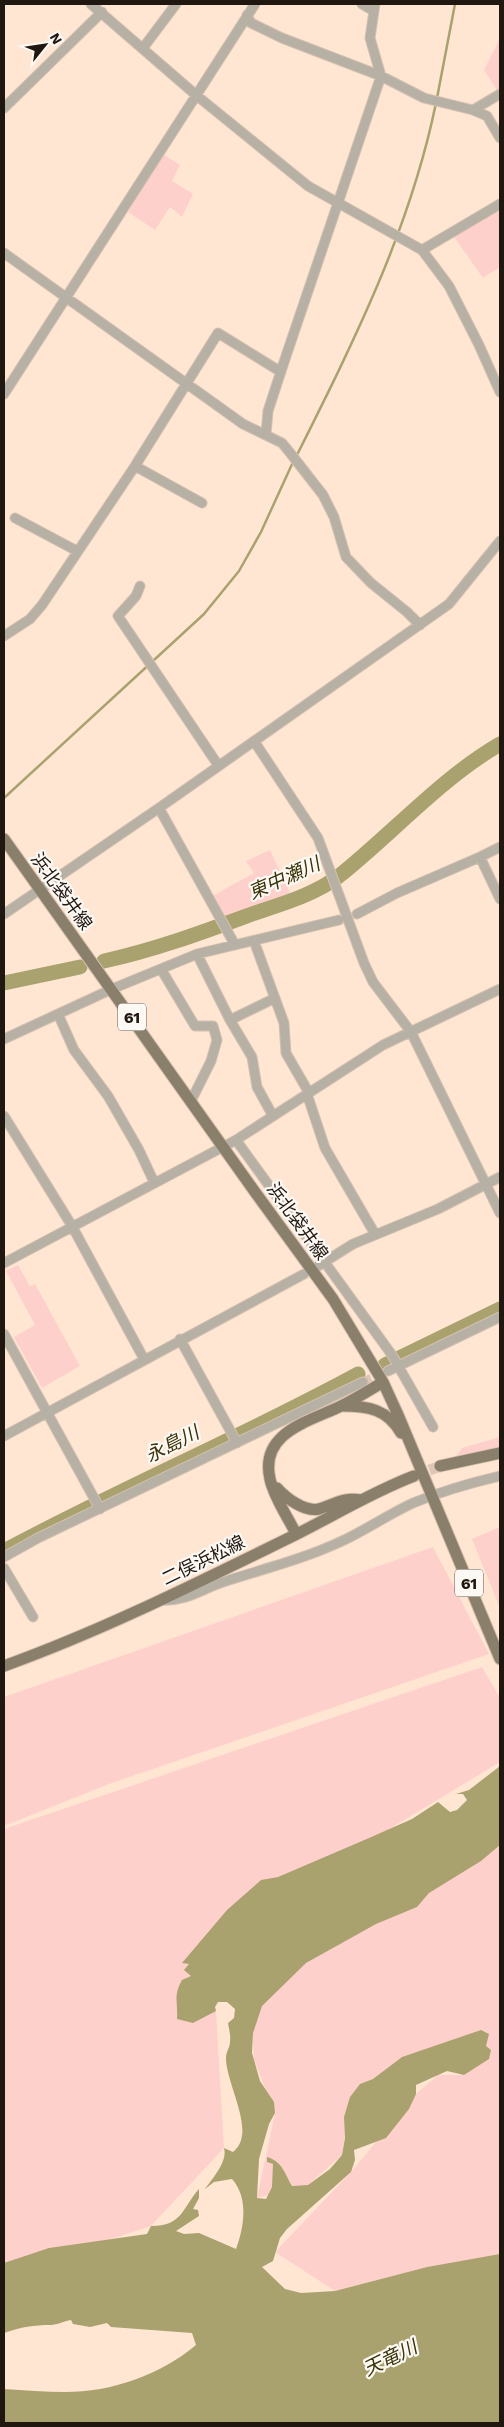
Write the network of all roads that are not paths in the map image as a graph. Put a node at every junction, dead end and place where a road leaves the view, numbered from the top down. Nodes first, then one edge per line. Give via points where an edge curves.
1 (91, 4) edge
2 (176, 4) edge
3 (255, 4) edge
4 (362, 4) edge
5 (375, 7) edge
6 (102, 12) junction
7 (247, 15) junction
8 (143, 48) junction
9 (381, 76) junction
10 (500, 94) edge
11 (196, 95) junction
12 (4, 108) edge
13 (473, 110) junction
14 (500, 138) edge
15 (338, 203) junction
16 (500, 204) edge
17 (422, 250) junction
18 (4, 253) edge
19 (66, 297) junction
20 (281, 372) junction
21 (186, 384) junction
22 (500, 392) edge
23 (4, 394) edge
24 (266, 434) junction
25 (135, 466) junction
26 (202, 503) dead end
27 (16, 518) dead end
28 (500, 541) edge
29 (77, 551) junction
30 (140, 586) dead end
31 (420, 626) junction
32 (4, 636) edge
33 (254, 741) junction
34 (218, 765) junction
35 (159, 808) junction
36 (4, 839) edge
37 (500, 847) edge
38 (480, 857) junction
39 (39, 889) junction
40 (500, 899) edge
41 (4, 914) edge
42 (357, 914) dead end
43 (339, 920) dead end
44 (254, 941) junction
45 (235, 945) junction
46 (197, 954) junction
47 (161, 969) junction
48 (112, 989) junction
49 (500, 989) edge
50 (275, 998) junction
51 (58, 1014) junction
52 (230, 1020) junction
53 (411, 1032) junction
54 (4, 1039) edge
55 (308, 1093) junction
56 (191, 1101) junction
57 (4, 1116) edge
58 (273, 1116) junction
59 (6, 1127) edge
60 (236, 1140) junction
61 (223, 1147) junction
62 (500, 1177) edge
63 (154, 1182) junction
64 (487, 1184) junction
65 (500, 1213) edge
66 (72, 1226) junction
67 (374, 1234) junction
68 (4, 1263) edge
69 (321, 1264) junction
70 (304, 1274) dead end
71 (500, 1317) edge
72 (4, 1334) edge
73 (180, 1339) junction
74 (144, 1359) junction
75 (398, 1366) junction
76 (388, 1371) tunnel mouth
77 (363, 1382) tunnel mouth
78 (383, 1382) junction
79 (342, 1406) junction
80 (46, 1413) junction
81 (433, 1427) dead end
82 (4, 1436) edge
83 (235, 1440) junction
84 (500, 1453) edge
85 (415, 1458) junction
86 (440, 1466) tunnel mouth
87 (414, 1476) tunnel mouth
88 (500, 1476) edge
89 (270, 1479) junction
90 (432, 1496) junction
91 (361, 1500) junction
92 (100, 1508) junction
93 (296, 1534) junction
94 (4, 1557) edge
95 (4, 1568) edge
96 (161, 1600) junction
97 (33, 1617) dead end
98 (500, 1659) edge
99 (4, 1666) edge

1 - 6 street
2 - 8 street
3 - 7 street
4 - 5 street
5 - 9 street via 370,38
6 - 8 street
6 - 12 street
7 - 9 street via 251,23 282,38
7 - 11 street
8 - 11 street
9 - 13 street via 428,99
9 - 15 street
10 - 13 street
11 - 15 street via 308,186
11 - 19 street
13 - 14 street via 487,116
15 - 17 street
15 - 20 street
16 - 17 street
17 - 22 street via 449,286
18 - 19 street
19 - 21 street
19 - 23 street
20 - 21 street via 218,333
20 - 24 street via 268,411
21 - 24 street via 243,424
21 - 25 street
24 - 31 street via 282,443 323,495 334,517 346,557
25 - 26 street
25 - 29 street
27 - 29 street
28 - 31 street via 449,604
29 - 32 street via 42,606 30,619
30 - 34 street via 136,596 118,616
31 - 33 street
33 - 34 street
33 - 53 street via 318,838 373,982
34 - 35 street
35 - 39 street
35 - 45 street
36 - 39 main road, 浜北袋井線 / 61
37 - 38 street
38 - 40 street
38 - 42 street
39 - 41 street
39 - 48 main road, 浜北袋井線 / 61
43 - 44 street
44 - 45 street
44 - 50 street
45 - 46 street
46 - 47 street
46 - 52 street
47 - 48 street
47 - 56 street via 195,1026 213,1026 218,1040
48 - 51 street
48 - 56 main road, 浜北袋井線 / 61
49 - 53 street
50 - 52 street
50 - 55 street via 284,1023 286,1054
51 - 54 street
51 - 63 street via 74,1050 108,1096
52 - 58 street via 252,1057 257,1087
53 - 55 street via 383,1045
53 - 64 street
55 - 58 street
55 - 67 street via 331,1161
56 - 61 main road, 浜北袋井線 / 61
57 - 59 street
58 - 60 street
59 - 66 street
60 - 61 street
60 - 69 street
61 - 63 street
61 - 78 main road, 浜北袋井線 / 61 via 333,1299
62 - 64 street
63 - 66 street
64 - 65 street
64 - 67 street
66 - 68 street
66 - 74 street
67 - 69 street
69 - 75 street
70 - 73 street
71 - 75 street
72 - 80 street
73 - 74 street
73 - 83 street
74 - 80 street
75 - 76 street
75 - 81 street
77 - 83 street
78 - 79 main road
78 - 85 main road, 浜北袋井線 / 61
79 - 85 main road via 372,1408 385,1413
79 - 89 main road via 296,1425 279,1438 270,1461
80 - 82 street
80 - 92 street
83 - 92 street
84 - 86 main road
85 - 90 main road, 浜北袋井線 / 61
87 - 91 main road, 二俣浜松線
88 - 90 street via 446,1489
89 - 91 main road via 284,1497 316,1510 348,1498
89 - 93 main road
90 - 96 street via 310,1554 218,1584 190,1597
90 - 98 main road, 浜北袋井線 / 61
91 - 93 main road, 二俣浜松線
92 - 94 street
93 - 96 main road, 二俣浜松線
95 - 97 street
96 - 99 main road, 二俣浜松線

